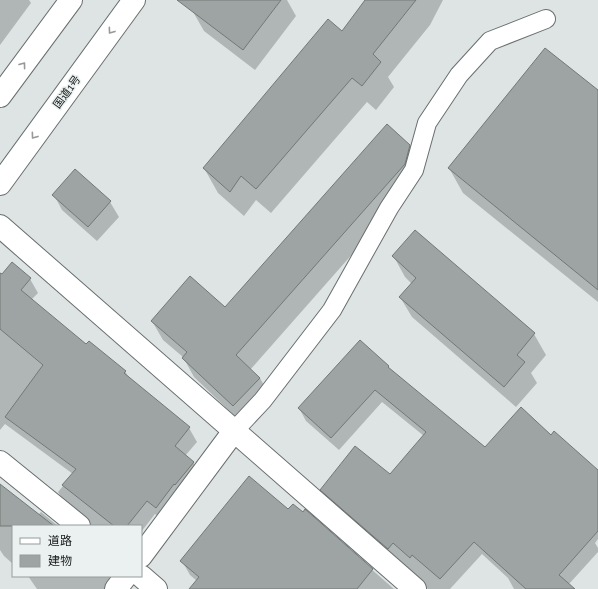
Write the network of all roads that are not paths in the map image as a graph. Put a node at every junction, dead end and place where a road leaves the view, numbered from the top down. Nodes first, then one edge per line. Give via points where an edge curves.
1 (71, 0) edge
2 (134, 0) edge
3 (546, 19) dead end
4 (0, 96) edge
5 (0, 184) edge
6 (0, 226) edge
7 (234, 431) junction
8 (0, 462) edge
9 (78, 525) edge
10 (142, 555) edge
11 (125, 577) edge
12 (142, 577) edge
13 (116, 589) edge
14 (156, 589) edge
15 (415, 589) edge

4 -> 1 main road
2 -> 5 main road, 国道1号
3 - 7 lane via 490,41 459,75 428,123 414,170 389,208 332,310 263,400
6 - 7 main road
7 - 10 main road
7 - 15 main road
8 - 9 main road
11 - 13 main road
12 - 14 main road

